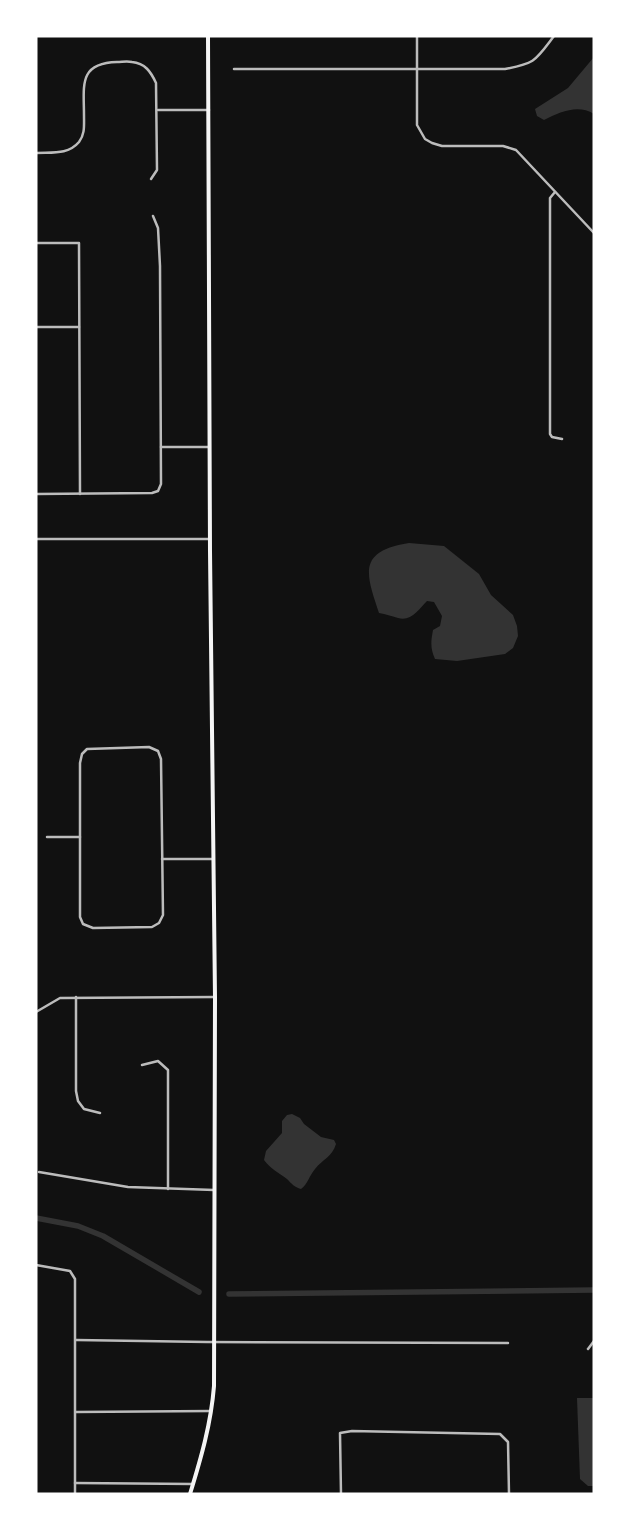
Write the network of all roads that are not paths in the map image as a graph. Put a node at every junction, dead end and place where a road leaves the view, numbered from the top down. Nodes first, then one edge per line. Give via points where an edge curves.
1 (208, 36) edge
2 (417, 36) edge
3 (554, 36) edge
4 (234, 69) dead end
5 (417, 69) junction
6 (157, 110) junction
7 (209, 110) junction
8 (36, 152) edge
9 (151, 180) dead end
10 (555, 192) junction
11 (153, 216) dead end
12 (594, 233) edge
13 (36, 243) edge
14 (36, 327) edge
15 (79, 327) junction
16 (562, 439) dead end
17 (161, 447) junction
18 (210, 448) junction
19 (36, 494) edge
20 (80, 494) junction
21 (36, 538) edge
22 (210, 539) junction
23 (80, 836) junction
24 (47, 837) dead end
25 (162, 859) junction
26 (213, 859) junction
27 (76, 997) junction
28 (215, 997) junction
29 (36, 1012) edge
30 (142, 1065) dead end
31 (100, 1113) dead end
32 (39, 1172) dead end
33 (168, 1189) junction
34 (214, 1190) junction
35 (36, 1265) edge
36 (76, 1340) junction
37 (594, 1341) edge
38 (214, 1342) junction
39 (508, 1343) dead end
40 (588, 1349) dead end
41 (212, 1411) junction
42 (76, 1412) junction
43 (75, 1484) junction
44 (193, 1484) junction
45 (75, 1494) edge
46 (190, 1494) edge
47 (341, 1494) edge
48 (508, 1494) edge

1 - 7 main road
2 - 5 street
3 - 5 street via 536,60 524,65 505,69
4 - 5 street
5 - 10 street via 417,125 425,139 442,146 503,146 516,150
6 - 7 street
6 - 8 street via 156,83 145,66 133,62 103,62 92,68 86,77 84,133 80,141 62,152
6 - 9 street via 157,170
7 - 18 main road
10 - 12 street
10 - 16 street via 550,198 550,434
11 - 17 street via 158,228
13 - 15 street via 78,243
14 - 15 street
15 - 20 street
17 - 18 street
17 - 20 street via 161,484 158,491
18 - 22 main road
19 - 20 street
21 - 22 street
22 - 26 main road
23 - 24 street
23 - 25 street via 80,917 83,924 93,928 152,927 160,923 163,915
23 - 25 street via 82,754 88,748 148,747 158,751 162,759
25 - 26 street
26 - 28 main road
27 - 28 street
27 - 29 street via 60,998
27 - 31 street via 76,1092 84,1110
28 - 34 main road
30 - 33 street via 158,1061 168,1070
32 - 33 street via 128,1187
33 - 34 street
34 - 38 main road
35 - 36 street via 70,1271 75,1279
36 - 38 street
36 - 42 street
37 - 40 street
38 - 39 street
38 - 41 main road
41 - 42 street
41 - 44 main road
42 - 43 street
43 - 44 street
43 - 45 street
44 - 46 main road
47 - 48 street via 340,1433 352,1431 500,1434 508,1442

